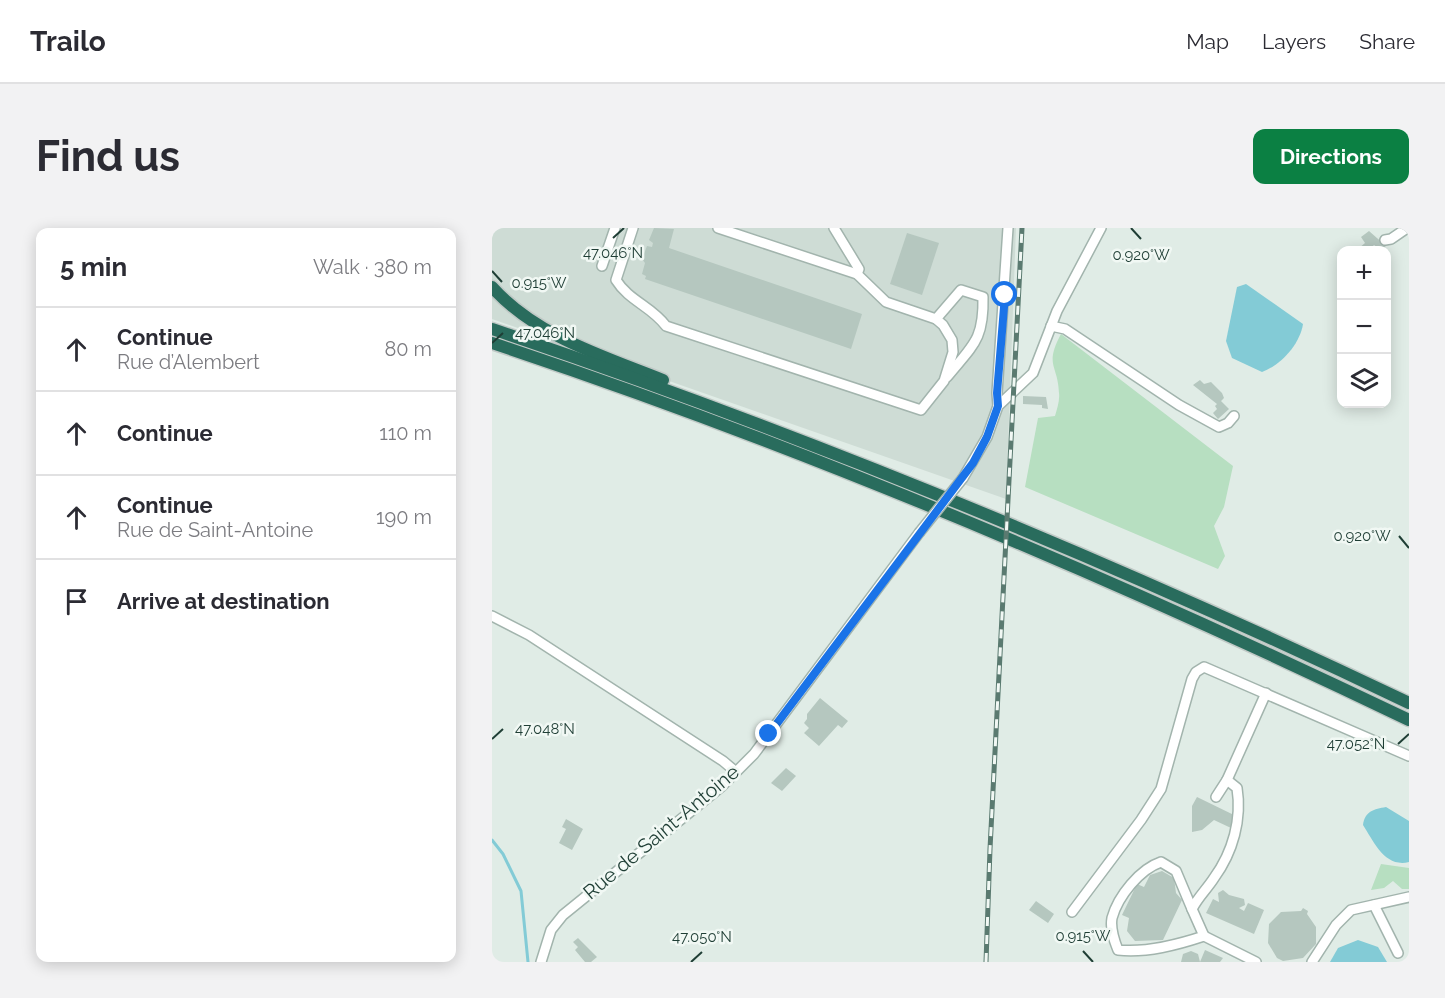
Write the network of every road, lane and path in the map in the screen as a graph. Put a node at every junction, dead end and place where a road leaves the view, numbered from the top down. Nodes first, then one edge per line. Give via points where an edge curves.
1 (615, 228) edge
2 (633, 228) edge
3 (718, 228) edge
4 (834, 228) edge
5 (1008, 228) edge
6 (1101, 228) edge
7 (1407, 228) edge
8 (1385, 240) dead end
9 (602, 266) dead end
10 (857, 274) junction
11 (492, 287) edge
12 (936, 319) junction
13 (1051, 326) junction
14 (492, 329) edge
15 (492, 343) edge
16 (944, 381) junction
17 (691, 397) junction
18 (998, 406) junction
19 (1234, 416) dead end
20 (492, 616) edge
21 (1266, 693) junction
22 (1409, 703) edge
23 (1409, 720) edge
24 (1409, 756) edge
25 (736, 772) junction
26 (1227, 780) junction
27 (1216, 797) dead end
28 (1409, 897) edge
29 (1374, 905) junction
30 (1192, 909) junction
31 (1072, 912) dead end
32 (1203, 936) junction
33 (1398, 953) dead end
34 (1250, 961) edge
35 (541, 962) edge
36 (1312, 962) edge

1 - 9 street
2 - 16 street via 616,280 623,292 656,312 666,326 921,410
3 - 10 street
4 - 10 street via 859,269
5 - 18 street
6 - 13 street
7 - 8 street
10 - 12 street via 886,302
11 - 17 highway via 523,315 555,335 680,386
12 - 16 street via 952,340
12 - 16 street via 960,290 983,297 984,323 979,337
13 - 18 street via 1033,374
13 - 19 street via 1065,329 1219,427
14 - 17 highway
15 - 23 highway via 753,437 1014,541 1240,640
17 - 22 highway via 1043,536
18 - 25 street, Rue de Saint-Antoine, bridge via 987,437 963,478
20 - 25 street via 529,635
21 - 24 street
21 - 26 street
21 - 31 street via 1204,667 1196,672 1157,795
25 - 35 street, Rue de Saint-Antoine via 670,830 575,903 551,930
26 - 27 street
26 - 30 street via 1237,788 1240,808 1235,832 1215,878
28 - 29 street
29 - 33 street
29 - 36 street via 1351,910
30 - 32 street
30 - 32 street via 1176,871 1161,862 1146,867 1135,878 1112,918 1112,936 1118,950 1132,951
32 - 34 street

